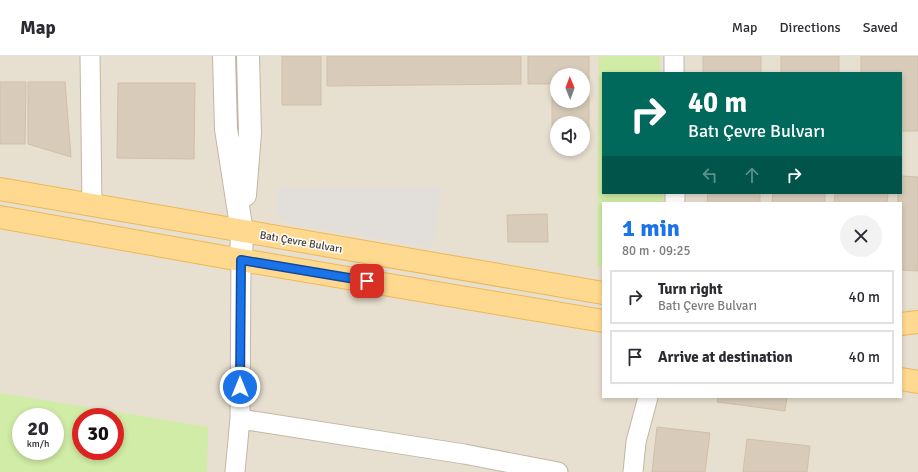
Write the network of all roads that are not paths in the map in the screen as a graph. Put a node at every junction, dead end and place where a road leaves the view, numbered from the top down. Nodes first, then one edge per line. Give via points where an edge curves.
1 (90, 56) edge
2 (224, 56) edge
3 (248, 56) edge
4 (674, 56) edge
5 (674, 72) edge
6 (0, 189) edge
7 (92, 205) junction
8 (0, 217) edge
9 (242, 232) junction
10 (241, 260) junction
11 (602, 293) edge
12 (602, 321) edge
13 (918, 322) edge
14 (902, 324) edge
15 (902, 379) edge
16 (918, 382) edge
17 (648, 398) edge
18 (240, 419) junction
19 (235, 472) edge
20 (558, 472) edge
21 (633, 472) edge

1 - 7 street
2 - 9 street via 226,129
3 - 9 street via 250,133
4 - 5 street
6 - 7 main road, Batı Çevre Bulvarı
7 - 9 main road, Batı Çevre Bulvarı
8 - 10 main road
9 - 10 street
9 - 11 main road, Batı Çevre Bulvarı
10 - 12 main road
10 - 18 street
13 - 14 main road
15 - 16 main road
17 - 21 street via 636,442
18 - 19 street
18 - 20 street via 464,454

